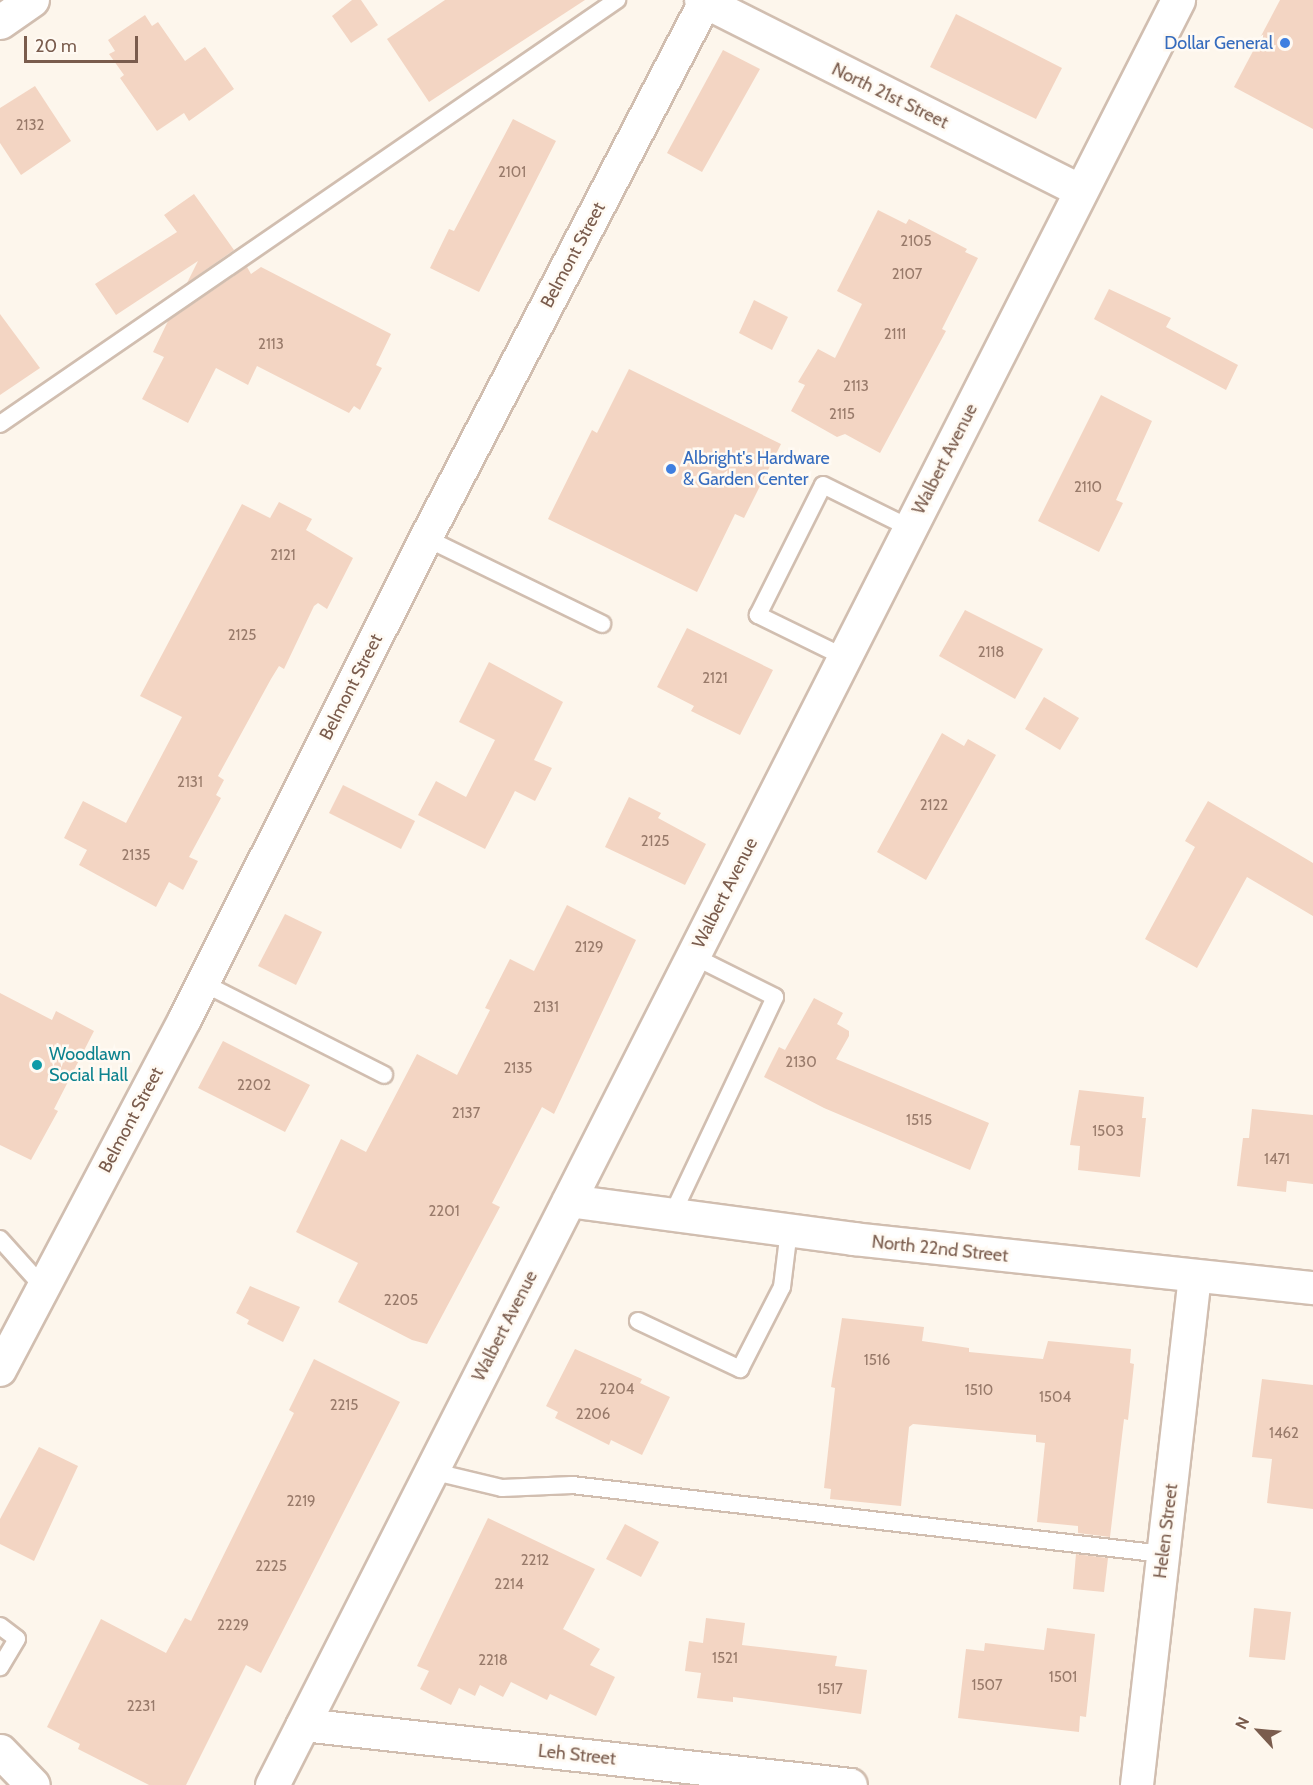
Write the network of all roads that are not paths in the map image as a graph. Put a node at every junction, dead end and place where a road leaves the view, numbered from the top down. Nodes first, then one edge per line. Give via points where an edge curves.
1 (32, 0) edge
2 (617, 0) edge
3 (1178, 0) edge
4 (703, 2) edge
5 (0, 22) edge
6 (1081, 191) junction
7 (0, 424) edge
8 (910, 528) junction
9 (426, 538) junction
10 (602, 624) dead end
11 (844, 657) junction
12 (693, 956) junction
13 (203, 983) junction
14 (384, 1075) dead end
15 (569, 1201) junction
16 (672, 1215) junction
17 (789, 1230) junction
18 (0, 1239) edge
19 (1195, 1276) junction
20 (43, 1287) junction
21 (1313, 1288) edge
22 (638, 1321) dead end
23 (0, 1370) edge
24 (431, 1471) junction
25 (1163, 1554) junction
26 (0, 1626) edge
27 (0, 1668) edge
28 (303, 1725) junction
29 (0, 1751) edge
30 (738, 1779) edge
31 (33, 1785) edge
32 (272, 1785) edge
33 (851, 1785) edge
34 (1137, 1785) edge

1 - 5 main road
2 - 7 lane
3 - 6 main road, Walbert Avenue
4 - 6 street, North 21st Street
4 - 9 street, Belmont Street
6 - 8 main road, Walbert Avenue
8 - 11 main road, Walbert Avenue
8 - 11 lane via 823,485 758,615
9 - 10 lane
9 - 13 street, Belmont Street
11 - 12 main road, Walbert Avenue
12 - 15 main road, Walbert Avenue
12 - 16 lane via 775,997
13 - 14 lane
13 - 20 street, Belmont Street
15 - 16 street, North 22nd Street
15 - 24 main road, Walbert Avenue
16 - 17 street, North 22nd Street
17 - 19 street, North 22nd Street
17 - 22 lane via 782,1287 740,1369
18 - 20 lane
19 - 21 street, North 22nd Street
19 - 25 street, Helen Street
20 - 23 street, Belmont Street
24 - 25 lane via 502,1488 572,1485
24 - 28 main road, Walbert Avenue
25 - 34 street, Helen Street
26 - 27 lane via 17,1639
28 - 30 street, Leh Street
28 - 32 main road, Walbert Avenue
29 - 31 main road
30 - 33 street, Leh Street

